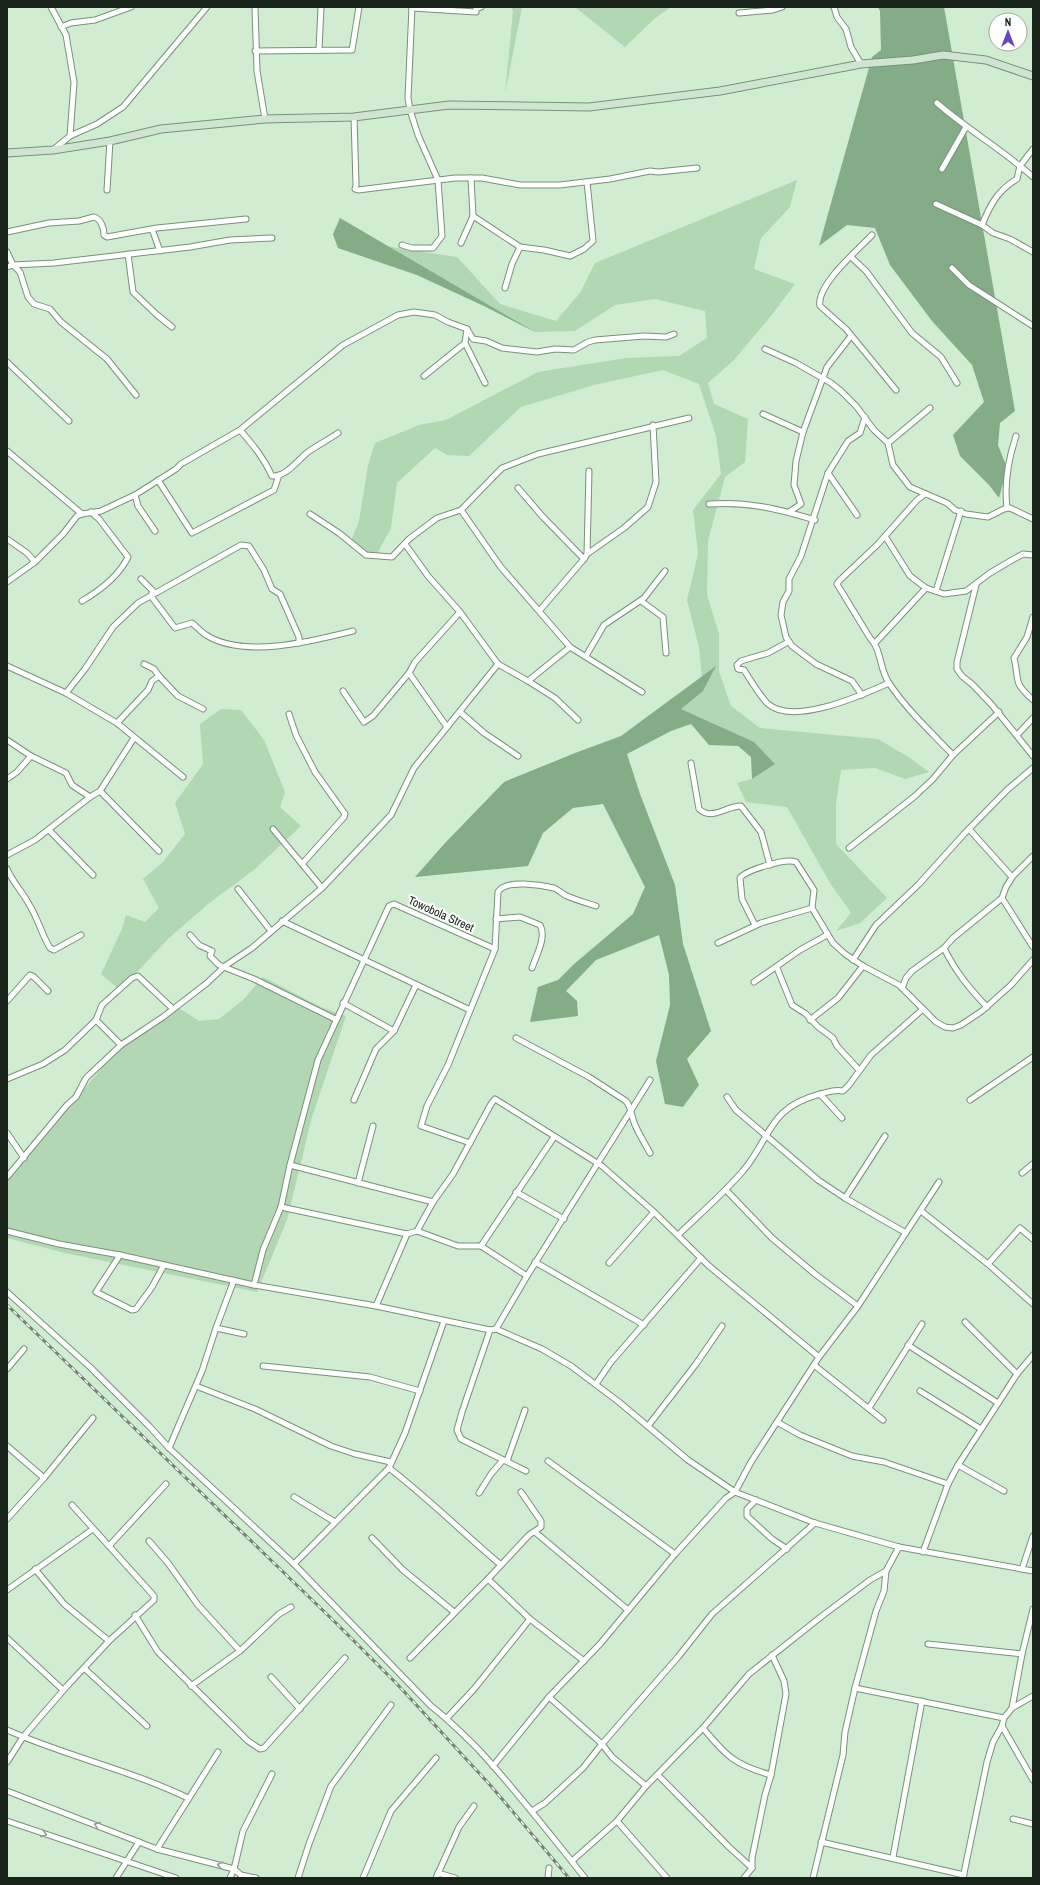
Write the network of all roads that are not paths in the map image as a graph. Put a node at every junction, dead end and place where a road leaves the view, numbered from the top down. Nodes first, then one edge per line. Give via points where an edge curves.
1 (52, 7) edge
2 (131, 7) edge
3 (207, 7) edge
4 (255, 7) edge
5 (321, 7) edge
6 (359, 7) edge
7 (412, 7) edge
8 (481, 7) edge
9 (782, 7) edge
10 (834, 7) edge
11 (772, 8) edge
12 (739, 13) dead end
13 (61, 27) junction
14 (319, 50) junction
15 (255, 51) junction
16 (861, 64) junction
17 (1033, 76) edge
18 (937, 103) dead end
19 (410, 110) junction
20 (354, 117) junction
21 (264, 119) junction
22 (966, 127) junction
23 (70, 136) junction
24 (110, 141) junction
25 (1033, 149) edge
26 (53, 150) junction
27 (7, 153) edge
28 (1020, 166) junction
29 (697, 168) dead end
30 (942, 169) dead end
31 (471, 178) junction
32 (1033, 178) edge
33 (438, 180) junction
34 (587, 182) junction
35 (107, 190) dead end
36 (936, 204) dead end
37 (473, 216) junction
38 (246, 219) dead end
39 (982, 225) junction
40 (152, 229) junction
41 (7, 232) edge
42 (872, 235) dead end
43 (272, 238) dead end
44 (461, 243) dead end
45 (402, 245) dead end
46 (520, 247) junction
47 (160, 251) junction
48 (7, 252) edge
49 (1033, 252) edge
50 (128, 254) junction
51 (851, 257) junction
52 (13, 265) junction
53 (7, 267) edge
54 (952, 268) dead end
55 (505, 288) dead end
56 (1033, 326) edge
57 (172, 327) dead end
58 (467, 329) junction
59 (674, 334) dead end
60 (851, 336) junction
61 (465, 343) junction
62 (765, 349) dead end
63 (7, 362) edge
64 (424, 376) dead end
65 (823, 378) junction
66 (485, 383) dead end
67 (957, 383) dead end
68 (896, 390) dead end
69 (136, 396) dead end
70 (930, 408) dead end
71 (763, 414) dead end
72 (866, 417) junction
73 (689, 418) dead end
74 (69, 421) dead end
75 (653, 425) junction
76 (240, 430) junction
77 (803, 432) junction
78 (338, 433) dead end
79 (1016, 436) dead end
80 (888, 443) junction
81 (7, 451) edge
82 (589, 471) dead end
83 (828, 473) junction
84 (279, 475) junction
85 (158, 480) junction
86 (518, 488) dead end
87 (912, 488) junction
88 (135, 495) junction
89 (924, 495) junction
90 (917, 500) junction
91 (709, 504) dead end
92 (1007, 508) junction
93 (461, 510) junction
94 (960, 511) junction
95 (91, 512) junction
96 (789, 512) junction
97 (82, 514) junction
98 (310, 514) dead end
99 (857, 515) dead end
100 (1033, 519) edge
101 (815, 520) junction
102 (155, 531) dead end
103 (885, 536) junction
104 (7, 539) edge
105 (405, 544) junction
106 (587, 554) junction
107 (1033, 555) edge
108 (584, 559) junction
109 (35, 562) junction
110 (664, 571) dead end
111 (141, 579) dead end
112 (7, 582) edge
113 (976, 585) junction
114 (926, 588) junction
115 (936, 592) junction
116 (151, 596) junction
117 (641, 600) junction
118 (82, 602) dead end
119 (540, 610) junction
120 (460, 612) junction
121 (1033, 617) edge
122 (353, 630) dead end
123 (788, 642) junction
124 (299, 643) junction
125 (875, 643) junction
126 (570, 647) junction
127 (666, 653) dead end
128 (586, 656) junction
129 (144, 664) dead end
130 (498, 664) junction
131 (7, 666) edge
132 (409, 673) junction
133 (159, 676) junction
134 (528, 681) junction
135 (889, 683) junction
136 (343, 691) dead end
137 (642, 692) dead end
138 (66, 693) junction
139 (862, 694) junction
140 (1033, 700) edge
141 (203, 710) dead end
142 (460, 712) junction
143 (998, 712) junction
144 (289, 714) dead end
145 (1033, 718) edge
146 (578, 720) dead end
147 (117, 723) junction
148 (447, 727) junction
149 (1017, 735) junction
150 (134, 738) junction
151 (7, 740) edge
152 (953, 755) junction
153 (31, 756) junction
154 (518, 756) dead end
155 (1033, 756) edge
156 (691, 763) dead end
157 (1033, 768) edge
158 (182, 777) dead end
159 (7, 779) edge
160 (100, 791) junction
161 (90, 797) junction
162 (273, 829) dead end
163 (969, 829) junction
164 (49, 830) junction
165 (849, 848) dead end
166 (158, 851) dead end
167 (7, 855) edge
168 (1033, 856) edge
169 (302, 864) junction
170 (770, 865) junction
171 (7, 869) edge
172 (93, 875) dead end
173 (1012, 877) junction
174 (322, 888) junction
175 (238, 889) dead end
176 (1002, 898) junction
177 (596, 906) dead end
178 (812, 908) junction
179 (496, 919) junction
180 (282, 921) junction
181 (755, 926) junction
182 (271, 931) junction
183 (827, 935) junction
184 (81, 936) dead end
185 (190, 936) dead end
186 (718, 943) dead end
187 (1033, 947) edge
188 (944, 948) junction
189 (495, 949) junction
190 (365, 960) junction
191 (853, 960) junction
192 (1033, 960) edge
193 (863, 966) junction
194 (224, 967) junction
195 (532, 968) dead end
196 (777, 968) junction
197 (754, 982) dead end
198 (416, 985) junction
199 (902, 988) junction
200 (48, 991) dead end
201 (7, 1001) edge
202 (343, 1003) junction
203 (987, 1007) junction
204 (173, 1009) junction
205 (923, 1009) junction
206 (470, 1010) junction
207 (96, 1020) junction
208 (336, 1020) junction
209 (810, 1020) junction
210 (394, 1032) junction
211 (516, 1038) dead end
212 (121, 1045) junction
213 (1033, 1057) edge
214 (859, 1070) junction
215 (7, 1080) edge
216 (650, 1080) dead end
217 (820, 1094) junction
218 (727, 1097) dead end
219 (354, 1100) dead end
220 (970, 1100) dead end
221 (631, 1113) junction
222 (842, 1118) dead end
223 (373, 1126) dead end
224 (7, 1133) edge
225 (766, 1135) junction
226 (554, 1136) junction
227 (884, 1136) dead end
228 (470, 1143) junction
229 (650, 1153) dead end
230 (24, 1158) junction
231 (1033, 1164) edge
232 (290, 1165) junction
233 (598, 1165) junction
234 (1022, 1173) dead end
235 (7, 1177) edge
236 (939, 1182) dead end
237 (358, 1183) junction
238 (726, 1190) junction
239 (516, 1192) junction
240 (845, 1198) junction
241 (433, 1202) junction
242 (281, 1207) junction
243 (921, 1211) junction
244 (654, 1212) junction
245 (564, 1219) junction
246 (7, 1231) edge
247 (417, 1231) junction
248 (906, 1233) junction
249 (407, 1234) junction
250 (678, 1235) junction
251 (1033, 1239) edge
252 (481, 1246) junction
253 (120, 1255) junction
254 (701, 1258) junction
255 (535, 1262) junction
256 (609, 1263) dead end
257 (988, 1264) junction
258 (164, 1265) junction
259 (527, 1276) junction
260 (234, 1280) junction
261 (254, 1285) junction
262 (7, 1292) edge
263 (1033, 1304) edge
264 (376, 1306) junction
265 (858, 1306) junction
266 (444, 1320) junction
267 (965, 1322) dead end
268 (922, 1324) dead end
269 (644, 1325) junction
270 (722, 1326) dead end
271 (216, 1328) junction
272 (496, 1329) junction
273 (490, 1330) junction
274 (244, 1334) dead end
275 (908, 1345) junction
276 (24, 1349) dead end
277 (1033, 1355) edge
278 (819, 1357) junction
279 (814, 1365) junction
280 (263, 1366) dead end
281 (7, 1369) edge
282 (1017, 1374) junction
283 (596, 1384) junction
284 (196, 1386) junction
285 (420, 1391) junction
286 (920, 1391) dead end
287 (998, 1403) junction
288 (869, 1408) junction
289 (525, 1410) dead end
290 (93, 1418) dead end
291 (883, 1420) dead end
292 (777, 1422) junction
293 (648, 1426) junction
294 (981, 1429) junction
295 (7, 1446) edge
296 (168, 1448) junction
297 (505, 1460) junction
298 (548, 1460) dead end
299 (391, 1462) junction
300 (958, 1464) junction
301 (389, 1468) junction
302 (526, 1471) dead end
303 (44, 1478) junction
304 (166, 1484) dead end
305 (948, 1484) junction
306 (1004, 1491) dead end
307 (521, 1492) dead end
308 (735, 1492) junction
309 (479, 1493) dead end
310 (294, 1497) dead end
311 (756, 1500) junction
312 (72, 1505) dead end
313 (7, 1519) edge
314 (335, 1522) junction
315 (815, 1523) junction
316 (93, 1529) junction
317 (535, 1532) junction
318 (1033, 1536) edge
319 (372, 1538) dead end
320 (149, 1541) dead end
321 (109, 1546) junction
322 (899, 1547) junction
323 (787, 1549) junction
324 (923, 1552) junction
325 (675, 1554) junction
326 (294, 1564) junction
327 (501, 1565) junction
328 (1022, 1568) junction
329 (35, 1569) junction
330 (1033, 1571) edge
331 (886, 1572) junction
332 (488, 1579) junction
333 (7, 1590) edge
334 (291, 1607) dead end
335 (1033, 1609) edge
336 (628, 1610) junction
337 (454, 1612) junction
338 (135, 1616) junction
339 (530, 1619) junction
340 (7, 1638) edge
341 (109, 1641) junction
342 (928, 1644) dead end
343 (240, 1651) junction
344 (1022, 1654) junction
345 (772, 1656) junction
346 (345, 1658) dead end
347 (410, 1658) dead end
348 (584, 1661) junction
349 (84, 1668) junction
350 (271, 1677) dead end
351 (57, 1686) junction
352 (67, 1686) junction
353 (191, 1686) junction
354 (855, 1688) junction
355 (63, 1690) junction
356 (1033, 1696) edge
357 (549, 1697) junction
358 (922, 1701) junction
359 (391, 1705) dead end
360 (1012, 1708) junction
361 (300, 1709) junction
362 (447, 1718) junction
363 (1004, 1718) junction
364 (147, 1726) dead end
365 (1002, 1726) junction
366 (703, 1728) junction
367 (7, 1730) edge
368 (23, 1737) junction
369 (602, 1744) junction
370 (218, 1752) dead end
371 (436, 1758) dead end
372 (7, 1762) edge
373 (493, 1766) junction
374 (272, 1774) dead end
375 (771, 1774) junction
376 (1031, 1774) edge
377 (658, 1775) junction
378 (1033, 1780) edge
379 (646, 1786) junction
380 (7, 1791) edge
381 (188, 1798) junction
382 (474, 1806) dead end
383 (532, 1811) junction
384 (1012, 1819) dead end
385 (7, 1821) edge
386 (618, 1821) junction
387 (1033, 1824) edge
388 (139, 1842) junction
389 (821, 1842) junction
390 (157, 1849) junction
391 (892, 1858) junction
392 (572, 1861) junction
393 (126, 1862) junction
394 (549, 1868) dead end
395 (752, 1868) junction
396 (234, 1869) junction
397 (437, 1876) edge
398 (963, 1876) edge
399 (116, 1878) edge
400 (176, 1878) edge
401 (230, 1878) edge
402 (256, 1878) edge
403 (298, 1878) edge
404 (363, 1878) edge
405 (455, 1878) edge
406 (548, 1878) edge
407 (585, 1878) edge
408 (667, 1878) edge
409 (744, 1878) edge
410 (813, 1878) edge

1 - 13 street
2 - 13 street via 95,20
3 - 23 street via 123,107 97,124
4 - 15 street
5 - 14 street
6 - 14 street via 352,50
7 - 8 street via 476,12 476,9
7 - 19 street via 408,98
9 - 11 street
10 - 16 street via 836,17 846,29 851,47
11 - 12 street
13 - 23 street via 66,34 74,82
14 - 15 street
15 - 21 street
16 - 17 main road via 942,55 986,60
16 - 19 main road via 720,91 589,107 450,105
18 - 22 street
19 - 20 main road
19 - 33 street
20 - 21 main road
20 - 33 street via 355,189
21 - 24 main road via 161,129
22 - 28 street
22 - 30 street
23 - 26 street
24 - 26 main road
24 - 35 street
25 - 28 street
26 - 27 main road
28 - 32 street
28 - 39 street via 1017,180 1005,186 994,200
29 - 34 street via 650,171
31 - 33 street
31 - 34 street via 520,185
31 - 37 street
33 - 45 street via 442,236 433,248 412,248
34 - 46 street via 593,241 570,256
36 - 39 street
37 - 44 street
37 - 46 street
38 - 40 street
39 - 49 street
40 - 41 street via 107,237 99,221 94,217 79,222 49,222
40 - 47 street
42 - 51 street
43 - 47 street via 230,240
46 - 55 street
47 - 50 street
48 - 52 street
50 - 52 street
50 - 57 street via 133,292
51 - 60 street via 833,274 820,302 820,306
51 - 67 street via 866,271 912,333 941,357
52 - 53 street
52 - 69 street via 20,272 28,297 34,304 50,309 61,322 107,359
54 - 56 street via 969,285
58 - 59 street via 473,339 502,348 537,352 555,349 574,350 595,340 666,337
58 - 61 street
58 - 76 street via 430,314 398,314 343,345
60 - 65 street via 834,356
60 - 68 street
61 - 64 street
61 - 66 street
62 - 65 street
63 - 74 street
65 - 72 street via 841,391
65 - 77 street
70 - 80 street
71 - 77 street
72 - 80 street via 874,430
72 - 83 street via 860,433 848,441
73 - 75 street
75 - 93 street via 538,454 502,468
75 - 106 street via 656,482 648,507
76 - 84 street via 262,456 272,476
76 - 85 street
77 - 96 street via 796,461 794,485 801,504
78 - 84 street
79 - 92 street via 1008,466
80 - 87 street via 894,465
81 - 97 street
82 - 106 street
83 - 99 street
83 - 101 street
84 - 85 street via 274,490 192,533
85 - 88 street
86 - 108 street
87 - 89 street
87 - 90 street
88 - 95 street via 101,511
88 - 102 street via 138,506
89 - 90 street
89 - 94 street via 947,503 954,510
90 - 103 street
91 - 96 street via 729,502
92 - 94 street via 988,517
92 - 100 street via 1015,509
93 - 105 street via 437,518
93 - 119 street via 500,566
94 - 115 street
95 - 97 street
95 - 118 street via 128,557 99,591
96 - 101 street
97 - 109 street via 71,522 63,534
98 - 105 street via 366,555 392,557
101 - 123 street via 802,556 789,579 789,591 783,602 782,626
103 - 114 street via 910,576
103 - 125 street via 837,584
104 - 109 street
105 - 120 street via 428,576
106 - 108 street
107 - 113 street via 1023,554 990,573
108 - 119 street
109 - 112 street
110 - 117 street
111 - 116 street via 153,591
113 - 115 street via 966,592 957,594
113 - 143 street via 957,669
114 - 115 street
114 - 125 street
116 - 124 street via 175,628 192,623 207,635 227,643 258,647
116 - 124 street via 241,545 249,546 272,589 280,594 287,607
116 - 138 street via 138,603 113,627
117 - 127 street via 664,617
117 - 128 street via 604,625
119 - 126 street
120 - 130 street
120 - 132 street via 415,662
121 - 140 street via 1027,637 1014,658 1020,688
122 - 124 street
123 - 139 street via 816,664 852,681
123 - 139 street via 768,653 741,661 737,665 738,669 744,670 767,703 788,712 798,712
125 - 135 street via 882,671
126 - 128 street
126 - 134 street
128 - 137 street
129 - 133 street via 154,669
130 - 134 street
130 - 142 street
131 - 138 street
132 - 136 street via 373,716 364,722
132 - 148 street
133 - 141 street via 178,696
133 - 147 street
134 - 146 street via 554,698
135 - 139 street
135 - 152 street
138 - 147 street
142 - 148 street
142 - 154 street via 484,733
143 - 149 street
143 - 152 street
144 - 169 street via 296,735 315,772 345,814
145 - 149 street
147 - 150 street
148 - 174 street via 414,768 391,815
149 - 155 street
150 - 158 street
150 - 160 street
151 - 153 street
152 - 165 street via 915,796
153 - 159 street
153 - 161 street via 66,773 72,785
156 - 170 street via 698,809 710,815 741,806 761,832
157 - 163 street via 1007,790
160 - 161 street
160 - 166 street
161 - 164 street
162 - 169 street
163 - 173 street
163 - 191 street via 919,884 876,925
164 - 167 street via 20,850
164 - 172 street
168 - 173 street
169 - 174 street
170 - 178 street via 787,860 796,862 814,890
170 - 181 street via 743,874 740,878 742,899
171 - 184 street via 32,908 50,948 54,950
173 - 176 street
174 - 180 street
175 - 182 street
176 - 187 street
176 - 188 street
177 - 179 street via 566,896 555,888 529,884 507,885 498,892
178 - 181 street
178 - 183 street
179 - 189 street
179 - 195 street via 520,917 540,925 543,930
180 - 182 street
180 - 190 street
181 - 186 street
182 - 194 street
183 - 191 street
183 - 196 street via 800,950
185 - 194 street via 199,945 212,951 210,956
188 - 199 street via 912,972
188 - 203 street via 954,968
189 - 190 street, Towobola Street via 391,904
189 - 206 street
190 - 198 street
190 - 202 street
191 - 193 street
192 - 203 street
193 - 199 street
193 - 209 street via 838,998
194 - 204 street
194 - 208 street
196 - 197 street
196 - 209 street via 792,1005 806,1014
198 - 206 street
198 - 210 street
199 - 205 street
200 - 201 street via 30,975
202 - 208 street
202 - 210 street
203 - 205 street via 953,1028 936,1022
204 - 207 street via 138,976 130,979 102,1005
204 - 212 street
205 - 214 street via 871,1055
206 - 228 street via 448,1066 427,1106 421,1126
207 - 212 street
207 - 215 street via 56,1057
208 - 232 street via 318,1060
209 - 214 street via 833,1038
210 - 219 street via 376,1049
211 - 221 street via 589,1077 626,1101
212 - 230 street via 86,1078 73,1101
213 - 220 street
214 - 217 street via 843,1091 835,1089
216 - 221 street
217 - 222 street
217 - 225 street via 796,1102 773,1123
218 - 225 street via 736,1110
221 - 229 street
221 - 233 street
223 - 237 street
224 - 230 street
225 - 238 street via 751,1161
225 - 240 street via 818,1180
226 - 228 street via 495,1099
226 - 233 street
226 - 239 street
227 - 240 street
228 - 241 street via 453,1174
230 - 235 street
231 - 234 street
232 - 237 street
232 - 242 street
233 - 244 street
233 - 245 street
236 - 243 street
237 - 241 street
238 - 250 street
238 - 265 street via 772,1238
239 - 245 street
239 - 252 street
240 - 248 street
241 - 247 street
242 - 249 street
242 - 261 street via 263,1250
243 - 248 street
243 - 257 street
244 - 250 street
244 - 256 street
245 - 255 street
246 - 253 street
247 - 249 street
247 - 252 street via 458,1246
248 - 265 street
249 - 264 street
250 - 254 street
251 - 257 street via 1020,1228
252 - 259 street
253 - 258 street
253 - 258 street via 96,1292 132,1310 136,1309 152,1287
254 - 269 street
254 - 278 street
255 - 259 street
255 - 269 street
257 - 263 street
258 - 260 street
259 - 272 street
260 - 261 street
260 - 271 street
261 - 264 street
262 - 296 street via 90,1367
264 - 266 street
265 - 278 street
266 - 273 street
266 - 285 street
267 - 282 street
268 - 275 street
269 - 283 street via 611,1362
270 - 293 street
271 - 274 street
271 - 284 street
272 - 273 street
272 - 283 street via 551,1354
273 - 297 street via 457,1430 461,1439
275 - 287 street
275 - 288 street
276 - 281 street
277 - 282 street
278 - 279 street
279 - 288 street
279 - 292 street
280 - 285 street via 370,1377
282 - 287 street
283 - 293 street
284 - 296 street
284 - 299 street via 255,1409 331,1446
285 - 299 street via 401,1443
286 - 294 street
287 - 294 street
288 - 291 street
289 - 297 street
290 - 303 street
292 - 305 street via 800,1435 852,1456 884,1462
292 - 308 street
293 - 308 street via 697,1467
294 - 300 street
295 - 303 street
296 - 326 street
297 - 302 street
297 - 309 street via 491,1474
298 - 325 street
299 - 301 street
300 - 305 street
300 - 306 street
301 - 314 street
301 - 327 street via 424,1495
303 - 313 street
304 - 321 street
305 - 324 street
307 - 317 street via 541,1522
308 - 311 street
308 - 325 street via 726,1498
310 - 314 street
311 - 315 street
311 - 323 street via 747,1509 747,1516
312 - 316 street
314 - 326 street
315 - 322 street
315 - 323 street
316 - 321 street
316 - 329 street
317 - 327 street via 529,1535
317 - 336 street
318 - 328 street
319 - 337 street via 403,1570
320 - 343 street via 195,1602
321 - 338 street via 154,1596 151,1603
322 - 324 street
322 - 331 street
323 - 369 street via 712,1614
324 - 328 street
325 - 336 street
326 - 362 street via 431,1706
327 - 332 street
328 - 330 street
329 - 333 street
329 - 341 street via 64,1604
331 - 345 street via 870,1580
331 - 354 street via 884,1592 876,1611
332 - 337 street
332 - 339 street
334 - 343 street via 279,1614
335 - 344 street
336 - 348 street
337 - 347 street
338 - 341 street
338 - 353 street via 158,1652
339 - 348 street
339 - 362 street via 474,1689
340 - 351 street
341 - 349 street
342 - 344 street
343 - 353 street
344 - 360 street
345 - 366 street via 749,1674
345 - 375 street via 784,1681 786,1694
346 - 361 street
348 - 357 street
349 - 352 street
349 - 364 street
350 - 361 street
351 - 352 street
351 - 355 street
352 - 355 street
353 - 361 street via 248,1742 260,1749 264,1748
354 - 358 street
354 - 389 street via 845,1732 843,1755
355 - 368 street
356 - 360 street
357 - 369 street
357 - 373 street
358 - 363 street
358 - 391 street
359 - 403 street via 331,1786 308,1844
360 - 363 street
362 - 373 street
363 - 365 street
365 - 376 street
365 - 398 street via 993,1742 987,1762
366 - 375 street via 731,1759 751,1769
366 - 377 street
367 - 368 street
368 - 372 street
368 - 381 street via 161,1785
369 - 379 street via 612,1757
369 - 383 street via 578,1773 545,1803
370 - 381 street
371 - 404 street via 391,1811
373 - 383 street
374 - 396 street via 243,1831
375 - 395 street
376 - 378 street
377 - 379 street
377 - 395 street
379 - 386 street
388 -> 380 street
381 - 390 street
382 - 397 street via 459,1827
383 - 392 street
384 - 387 street
385 -> 393 street
386 - 392 street
386 - 408 street
388 - 390 street
388 - 393 street
389 - 391 street
389 - 410 street
396 -> 390 street
391 - 398 street
392 - 407 street
393 - 399 street
393 - 400 street
394 - 406 street
395 - 409 street
396 - 401 street
396 - 402 street via 241,1875
397 - 405 street

